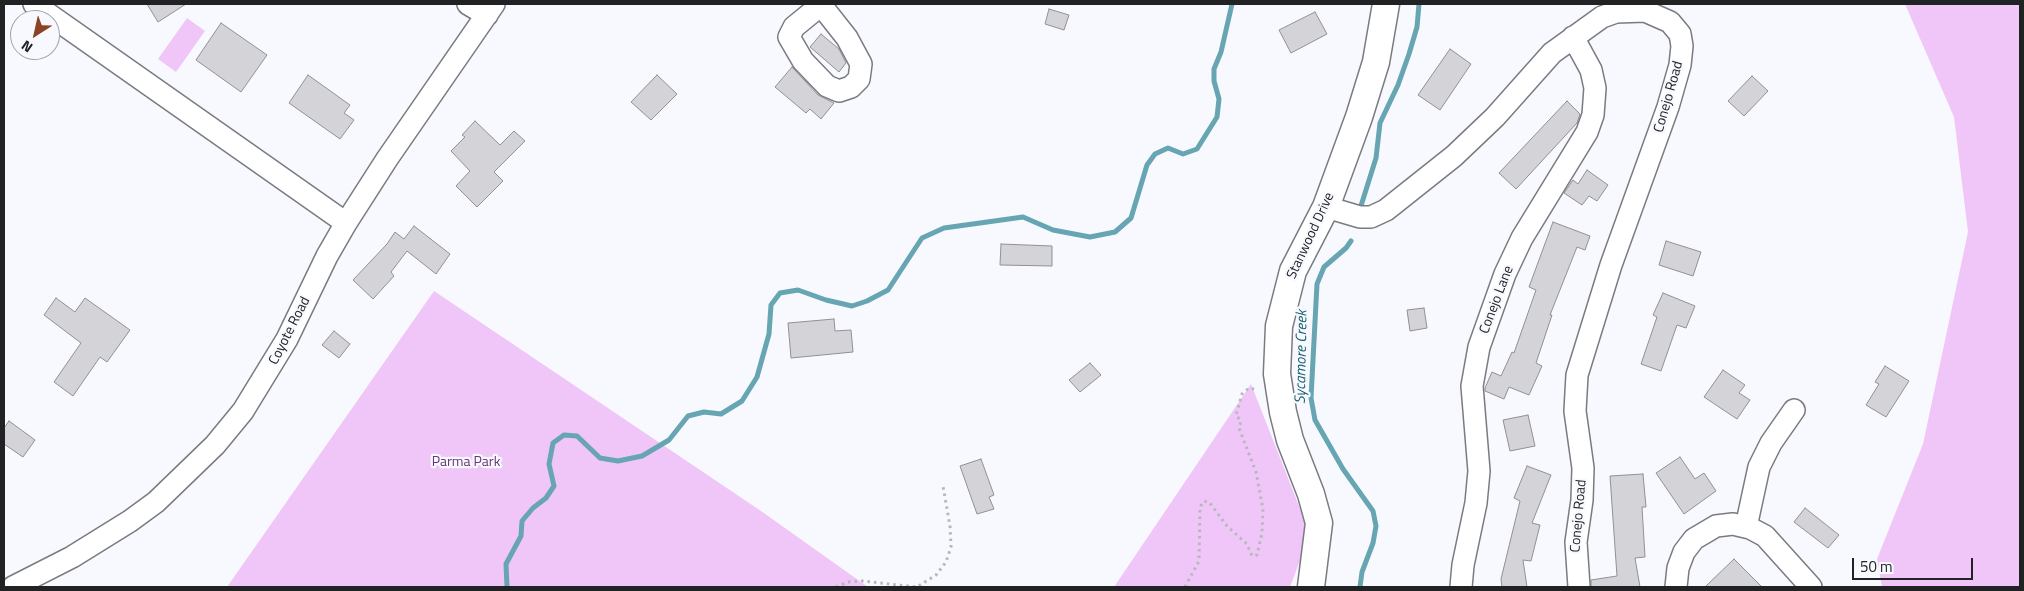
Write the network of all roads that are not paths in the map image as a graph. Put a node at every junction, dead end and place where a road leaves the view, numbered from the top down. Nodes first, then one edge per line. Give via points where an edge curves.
1 (34, 4) edge
2 (468, 4) edge
3 (1386, 4) edge
4 (491, 9) edge
5 (1573, 36) junction
6 (1326, 207) junction
7 (346, 223) junction
8 (1794, 410) dead end
9 (1746, 527) junction
10 (13, 587) edge
11 (1311, 587) edge
12 (1461, 587) edge
13 (1579, 587) edge
14 (1676, 587) edge
15 (1811, 587) edge

1 - 7 street
2 - 4 street
3 - 6 main road, Stanwood Drive via 1371,79
4 - 7 street, Coyote Road
5 - 6 street, Conejo Road via 1552,53 1496,117 1412,192 1371,217
5 - 12 street, Conejo Lane via 1591,70 1595,88 1593,115 1587,132 1522,238 1479,347 1472,386 1479,470
5 - 13 street, Conejo Road via 1602,16 1645,11 1670,22 1680,34 1682,46 1668,108 1614,257 1577,375 1574,411 1583,468 1576,542
6 - 11 main road, Stanwood Drive via 1293,271 1284,299 1277,349 1280,397 1290,440 1319,523
7 - 10 street, Coyote Road via 268,373 244,410 215,445 179,481 130,521 72,558
8 - 9 street via 1770,444 1759,467
9 - 14 street via 1733,524 1716,526 1694,539 1684,552
9 - 15 street via 1764,536

